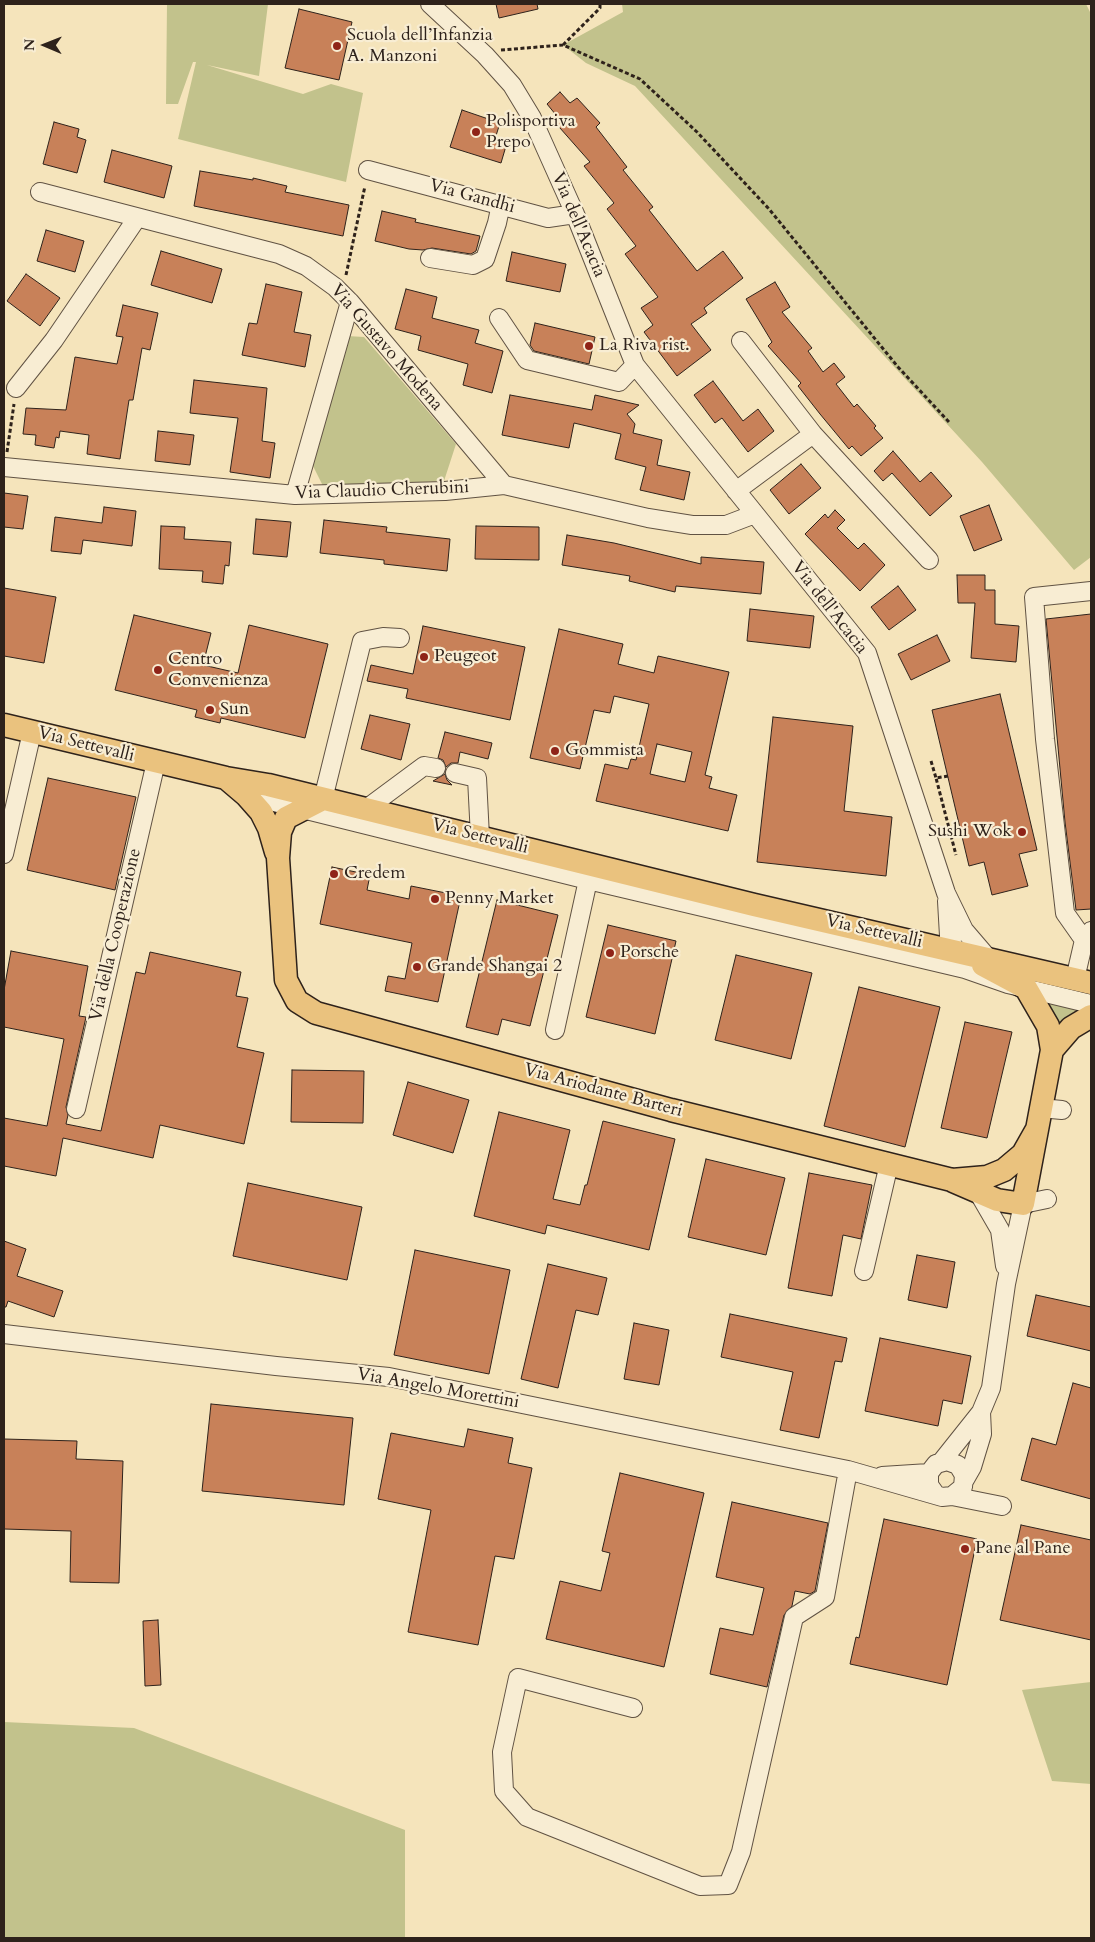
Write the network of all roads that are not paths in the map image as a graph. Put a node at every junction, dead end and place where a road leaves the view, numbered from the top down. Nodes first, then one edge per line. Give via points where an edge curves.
1 (430, 4) edge
2 (368, 170) road end
3 (40, 192) dead end
4 (501, 204) junction
5 (575, 214) junction
6 (137, 218) junction
7 (430, 258) dead end
8 (346, 298) junction
9 (499, 318) dead end
10 (741, 341) dead end
11 (635, 365) junction
12 (16, 388) road end
13 (813, 434) junction
14 (4, 467) edge
15 (504, 485) junction
16 (736, 491) junction
17 (294, 495) junction
18 (755, 514) junction
19 (929, 560) dead end
20 (1091, 591) edge
21 (400, 638) dead end
22 (4, 725) edge
23 (32, 732) junction
24 (156, 762) junction
25 (436, 768) dead end
26 (455, 773) dead end
27 (226, 778) junction
28 (246, 795) junction
29 (323, 799) junction
30 (302, 809) junction
31 (366, 809) junction
32 (480, 836) junction
33 (4, 854) edge
34 (278, 858) junction
35 (588, 880) junction
36 (946, 893) junction
37 (947, 917) junction
38 (964, 930) junction
39 (1088, 935) edge
40 (924, 943) junction
41 (988, 958) junction
42 (953, 961) junction
43 (1083, 981) edge
44 (1026, 988) junction
45 (1091, 1004) edge
46 (1091, 1016) edge
47 (555, 1030) dead end
48 (1052, 1050) junction
49 (76, 1109) dead end
50 (1036, 1131) junction
51 (889, 1164) junction
52 (952, 1180) junction
53 (978, 1192) junction
54 (1047, 1199) dead end
55 (1023, 1204) junction
56 (864, 1271) dead end
57 (1006, 1284) junction
58 (4, 1334) edge
59 (981, 1412) junction
60 (935, 1467) junction
61 (848, 1470) junction
62 (867, 1477) junction
63 (954, 1490) junction
64 (994, 1504) dead end
65 (633, 1708) dead end

1 - 5 street, Via dell'Acacia via 512,85 532,118
2 - 4 street, Via Gandhi
3 - 6 street, Via Gustavo Modena
4 - 5 street, Via Gandhi via 548,218
4 - 7 street via 485,259 473,264
5 - 11 street, Via dell'Acacia
6 - 8 street, Via Gustavo Modena via 279,254 306,266
6 - 12 street via 54,340
8 - 15 street, Via Gustavo Modena
8 - 17 street
9 - 11 street via 527,360 620,382
10 - 13 street
11 - 16 street, Via dell'Acacia
13 - 16 street
13 - 19 street
14 - 17 street, Via Claudio Cherubini
15 - 17 street, Via Claudio Cherubini via 444,491
15 - 18 street, Via Claudio Cherubini via 692,525 726,525
16 - 18 street, Via dell'Acacia
18 - 36 street, Via dell'Acacia via 867,653
20 - 39 street via 1034,597 1045,739 1065,912
21 - 29 street via 383,636 362,641
22 - 23 main road, Via Settevalli
23 - 24 main road, Via Settevalli
23 - 33 street
24 - 27 main road, Via Settevalli
24 - 49 street, Via della Cooperazione
25 - 31 street via 424,766
26 - 32 street via 478,778
27 - 28 main road
27 - 29 main road, Via Settevalli
28 - 30 street, Via Settevalli
28 - 34 main road via 261,812
29 - 30 main road
29 - 31 main road, Via Settevalli
30 - 34 main road via 286,818 280,832
30 - 35 street, Via Settevalli
31 - 32 main road, Via Settevalli
32 - 40 main road, Via Settevalli via 754,905
34 - 51 main road, Via Ariodante Barteri via 286,980 296,1001 316,1012 671,1110
35 - 42 street, Via Settevalli
35 - 47 street
36 - 37 street
36 - 38 street
37 - 40 street via 938,933
37 - 42 street
38 - 41 street
38 - 42 street
39 - 43 street
40 - 42 main road, Via Settevalli
41 - 42 main road, Via Settevalli
41 - 43 main road, Via Settevalli
42 - 44 main road
44 - 45 street
44 - 48 main road via 1048,1026
46 - 48 main road via 1071,1028
48 - 50 main road via 1051,1109
50 - 52 main road, Via Ariodante Barteri via 1023,1154 1004,1170 987,1177
50 - 55 main road
51 - 52 main road, Via Ariodante Barteri
51 - 56 street
52 - 53 main road
53 - 55 main road via 997,1200
53 - 57 street via 1000,1230
54 - 55 street
55 - 57 street
57 - 59 street via 991,1388
58 - 61 street, Via Angelo Morettini via 389,1377
59 - 60 street
59 - 63 street via 982,1434 972,1466
60 - 62 street, Via Angelo Morettini
60 - 63 street via 929,1485
60 - 63 street via 947,1461 958,1465 962,1470
61 - 62 street, Via Angelo Morettini
61 - 65 street via 825,1597 794,1617 741,1852 728,1885 700,1886 528,1817 504,1791 502,1752 518,1678
62 - 63 street, Via Angelo Morettini
63 - 64 street, Via Angelo Morettini

